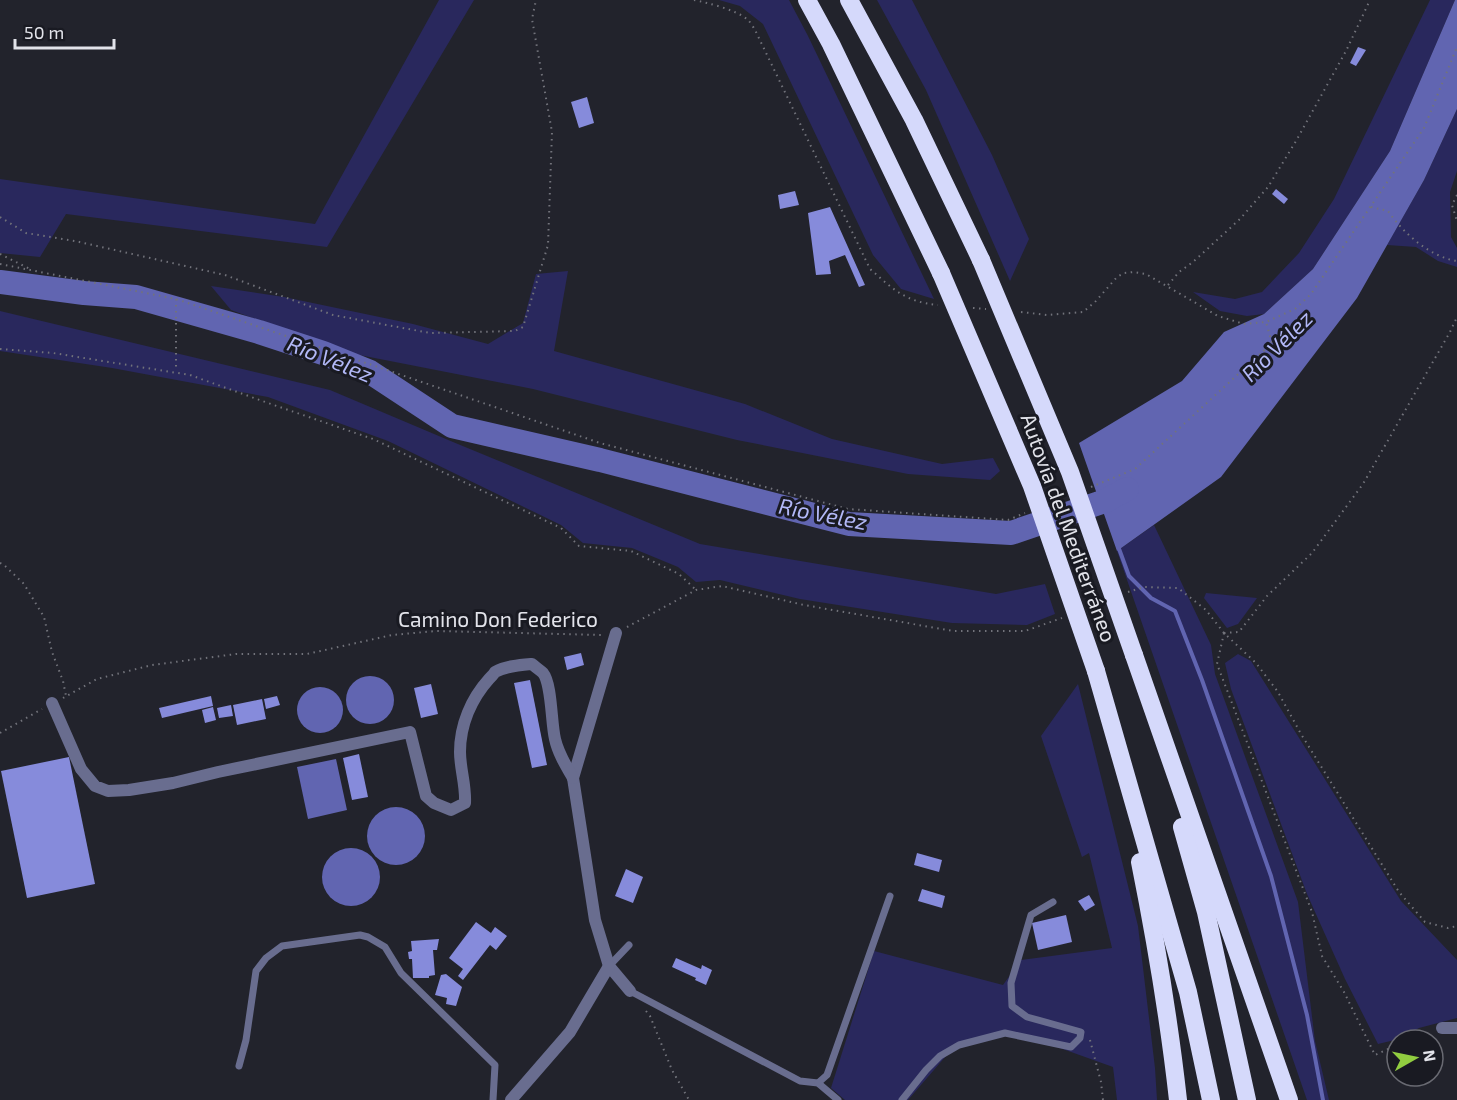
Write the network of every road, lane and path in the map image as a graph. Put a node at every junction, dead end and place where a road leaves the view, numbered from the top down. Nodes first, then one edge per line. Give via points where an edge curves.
1 (536, 0) edge
2 (694, 0) edge
3 (807, 0) edge
4 (849, 0) edge
5 (1370, 0) edge
6 (1457, 47) edge
7 (1457, 195) edge
8 (1370, 207) junction
9 (0, 217) edge
10 (1457, 221) edge
11 (0, 254) edge
12 (1457, 261) edge
13 (0, 264) edge
14 (35, 271) junction
15 (1167, 286) junction
16 (176, 299) junction
17 (938, 305) dead end
18 (971, 308) dead end
19 (994, 310) dead end
20 (1017, 312) dead end
21 (1457, 317) edge
22 (1266, 322) junction
23 (0, 348) edge
24 (176, 373) junction
25 (1082, 491) dead end
26 (1029, 512) dead end
27 (0, 563) edge
28 (696, 590) junction
29 (1122, 594) dead end
30 (1102, 602) dead end
31 (1083, 610) dead end
32 (1063, 617) dead end
33 (615, 633) junction
34 (1224, 633) junction
35 (1134, 655) junction
36 (66, 696) junction
37 (52, 703) junction
38 (1110, 716) junction
39 (0, 733) edge
40 (573, 778) junction
41 (890, 896) dead end
42 (1053, 902) dead end
43 (1457, 926) edge
44 (629, 945) dead end
45 (609, 966) junction
46 (630, 991) junction
47 (1081, 1032) junction
48 (1385, 1051) edge
49 (1174, 1063) junction
50 (239, 1066) dead end
51 (818, 1083) junction
52 (493, 1100) edge
53 (511, 1100) edge
54 (689, 1100) edge
55 (838, 1100) edge
56 (903, 1100) edge
57 (1103, 1100) edge
58 (1171, 1100) edge
59 (1178, 1100) edge
60 (1210, 1100) edge
61 (1246, 1100) edge
62 (1288, 1100) edge

1 - 9 path via 532,19 552,132 548,245 524,327 514,331 430,333 333,315 225,275 75,240 26,233
2 - 17 path via 748,19 870,269 895,291
3 - 38 highway, Autovía del Mediterráneo, bridge via 941,273 1032,486
4 - 35 highway, Autovía del Mediterráneo, bridge via 914,120 981,260 1070,472
5 - 15 path via 1346,51 1268,187 1240,219
6 - 8 path via 1424,128
7 - 10 path via 1452,206
8 - 12 path via 1388,211 1398,225 1433,253
8 - 22 path via 1311,294 1295,309
11 - 14 path
13 - 14 path
14 - 16 path
15 - 20 path via 1146,274 1124,273 1083,312
15 - 22 path via 1218,316 1244,324
16 - 24 path
16 - 26 path via 600,443 848,509 1008,520
18 - 19 path
21 - 34 path via 1363,484 1312,553 1267,596 1239,632
22 - 25 path via 1272,344 1135,470
23 - 24 path via 52,352
24 - 28 path via 373,439 561,528 579,546 631,551 679,574
27 - 36 path via 24,584 44,616
28 - 32 path, Camino Don Federico via 722,586 953,631 1025,631
28 - 33 path, Camino Don Federico
29 - 34 path via 1144,587 1178,588 1206,610
30 - 31 path
33 - 36 path, Camino Don Federico via 436,631 392,635 307,654 236,654 152,665 97,679
33 - 40 street
34 - 43 path via 1256,663 1278,692 1399,892 1425,922 1448,928
34 - 48 path via 1217,664 1312,912 1322,956 1376,1055
35 - 61 highway, Autovía del Mediterráneo via 1206,912
35 - 62 highway
36 - 37 path, Camino Don Federico
37 - 39 path, Camino Don Federico
37 - 40 street via 81,769 96,786 108,791 173,783 410,732 426,796 451,810 465,803 462,731 478,690 495,672 532,664 544,674 555,742
38 - 49 highway via 1155,937
38 - 60 highway, Autovía del Mediterráneo via 1188,992
40 - 45 street via 595,920
41 - 51 lane via 827,1075
42 - 47 lane via 1031,915 1011,983 1012,1006 1027,1017
44 - 45 lane
45 - 46 street
45 - 53 street via 570,1032
46 - 51 lane via 800,1081
46 - 54 path via 650,1016
47 - 56 lane via 1071,1047 1005,1034 959,1045 940,1056
47 - 57 path via 1089,1034
49 - 58 highway
49 - 59 highway
50 - 52 lane via 256,971 266,958 282,946 360,935 385,947 400,973 495,1065
51 - 55 lane

